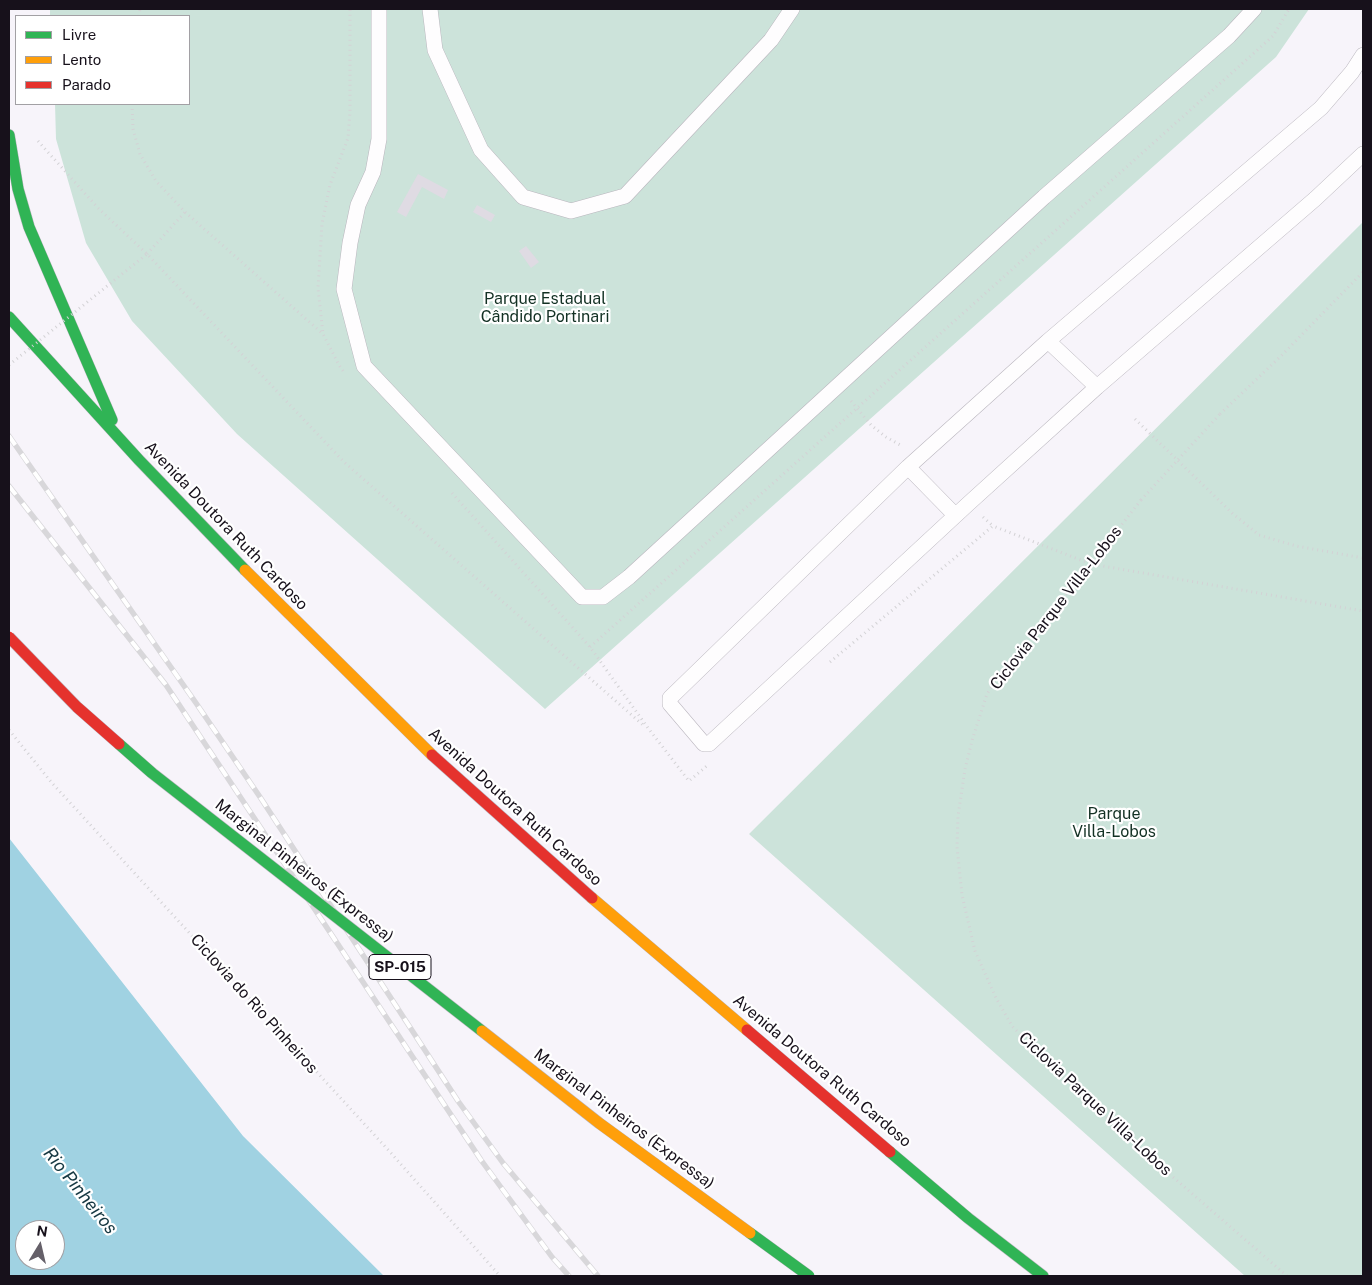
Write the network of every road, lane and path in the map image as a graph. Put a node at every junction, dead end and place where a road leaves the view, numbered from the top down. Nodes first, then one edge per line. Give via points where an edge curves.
1 (350, 9) edge
2 (379, 9) edge
3 (430, 9) edge
4 (792, 9) edge
5 (1254, 9) edge
6 (1288, 9) edge
7 (1363, 55) edge
8 (132, 105) edge
9 (32, 134) dead end
10 (9, 135) edge
11 (1363, 154) edge
12 (185, 212) junction
13 (147, 254) junction
14 (1363, 272) edge
15 (9, 317) edge
16 (323, 334) junction
17 (1048, 341) junction
18 (9, 365) edge
19 (345, 373) dead end
20 (838, 384) junction
21 (1097, 387) junction
22 (856, 408) junction
23 (1135, 420) dead end
24 (116, 434) junction
25 (886, 437) dead end
26 (908, 466) junction
27 (451, 491) dead end
28 (955, 515) junction
29 (1363, 558) edge
30 (1091, 564) junction
31 (1363, 611) edge
32 (9, 637) edge
33 (590, 647) junction
34 (826, 666) dead end
35 (648, 728) junction
36 (9, 730) edge
37 (712, 762) dead end
38 (500, 1276) edge
39 (809, 1276) edge
40 (1043, 1276) edge
41 (1287, 1276) edge

1 - 16 path via 348,138 330,184 322,224 318,288
2 - 20 lane via 379,139 373,172 358,205 344,289 364,366 582,596 603,597 629,577
3 - 4 lane via 435,50 482,150 523,197 571,211 625,196 771,40
5 - 20 lane via 1229,36 1044,197
6 - 22 path via 1273,36
7 - 17 lane via 1321,108
8 - 12 path via 133,129 140,154 156,181
9 - 13 path via 98,208
10 - 24 highway via 18,189 29,227 109,410
11 - 21 lane
12 - 13 path
12 - 16 path
13 - 18 path, bridge
13 - 35 path via 344,462
14 - 30 path, Ciclovia Parque Villa-Lobos, bridge via 1220,414 1141,500
15 - 24 highway, Avenida Doutora Ruth Cardoso
16 - 19 path
17 - 21 lane
17 - 26 lane
20 - 22 path
21 - 28 lane
22 - 25 path
22 - 33 path
23 - 29 path via 1259,535 1296,546
24 - 40 highway, Avenida Doutora Ruth Cardoso via 253,578 420,744 619,922 968,1218
26 - 28 lane
26 - 28 lane via 670,698 670,704 704,744 709,744
27 - 33 path
30 - 31 path
30 - 34 path via 993,526
30 - 41 path, Ciclovia Parque Villa-Lobos via 1001,673 987,694 973,737 958,816 957,847 962,894 975,951 1012,1026 1135,1144
32 - 39 highway, Marginal Pinheiros (Expressa) / SP-015, bridge via 78,707 152,773 599,1123
33 - 35 path
35 - 37 path via 689,781
36 - 38 path, Ciclovia do Rio Pinheiros via 52,783 378,1138

